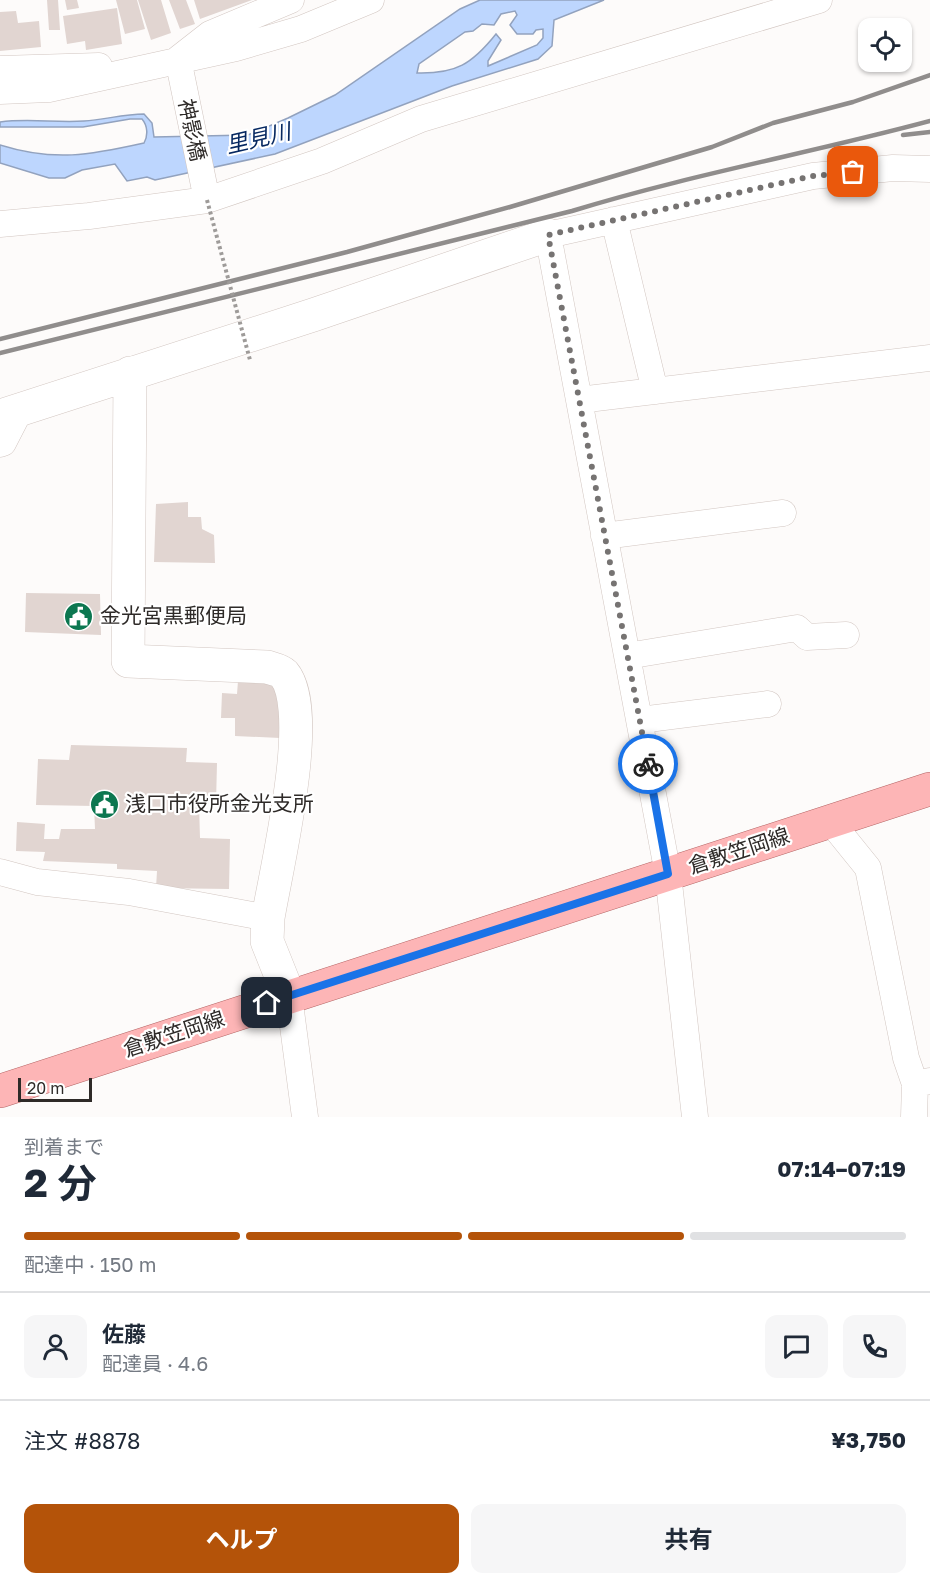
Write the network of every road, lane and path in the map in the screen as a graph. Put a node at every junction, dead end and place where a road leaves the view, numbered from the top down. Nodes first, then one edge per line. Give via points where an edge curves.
1 (291, 0) edge
2 (371, 0) edge
3 (819, 0) edge
4 (178, 59) junction
5 (145, 67) junction
6 (0, 69) edge
7 (0, 91) edge
8 (930, 169) edge
9 (207, 200) junction
10 (615, 220) junction
11 (0, 224) edge
12 (548, 235) junction
13 (930, 358) edge
14 (250, 360) dead end
15 (130, 373) junction
16 (655, 391) junction
17 (579, 400) junction
18 (10, 413) edge
19 (0, 444) edge
20 (783, 513) dead end
21 (604, 536) junction
22 (846, 635) dead end
23 (627, 656) junction
24 (768, 705) dead end
25 (640, 720) junction
26 (930, 789) edge
27 (830, 821) junction
28 (0, 872) edge
29 (668, 874) junction
30 (268, 918) junction
31 (289, 996) junction
32 (922, 1083) edge
33 (0, 1090) edge
34 (305, 1117) edge
35 (695, 1117) edge
36 (915, 1117) edge

1 - 4 street via 210,34
2 - 4 street via 301,29 236,48
3 - 9 street via 421,119 322,161
4 - 5 street
4 - 9 street, 神影橋
5 - 6 street
5 - 7 street via 49,89
8 - 10 street via 893,168 813,176
9 - 11 street
9 - 14 path, bridge
10 - 12 street
10 - 16 street
12 - 15 street
12 - 17 street
13 - 16 street
15 - 18 street
15 - 30 street via 128,661 267,667 283,672 292,688 296,710 294,772
16 - 17 street
17 - 21 street
18 - 19 street
20 - 21 street
21 - 23 street
22 - 23 street via 807,637 797,628
23 - 25 street
24 - 25 street
25 - 29 street
26 - 27 main road, 倉敷笠岡線
27 - 29 main road, 倉敷笠岡線
27 - 32 street via 868,868 906,1058
28 - 30 street via 37,882 129,892
29 - 31 main road, 倉敷笠岡線
29 - 35 street
30 - 31 street via 267,941
31 - 33 main road, 倉敷笠岡線
31 - 34 street
32 - 36 street

